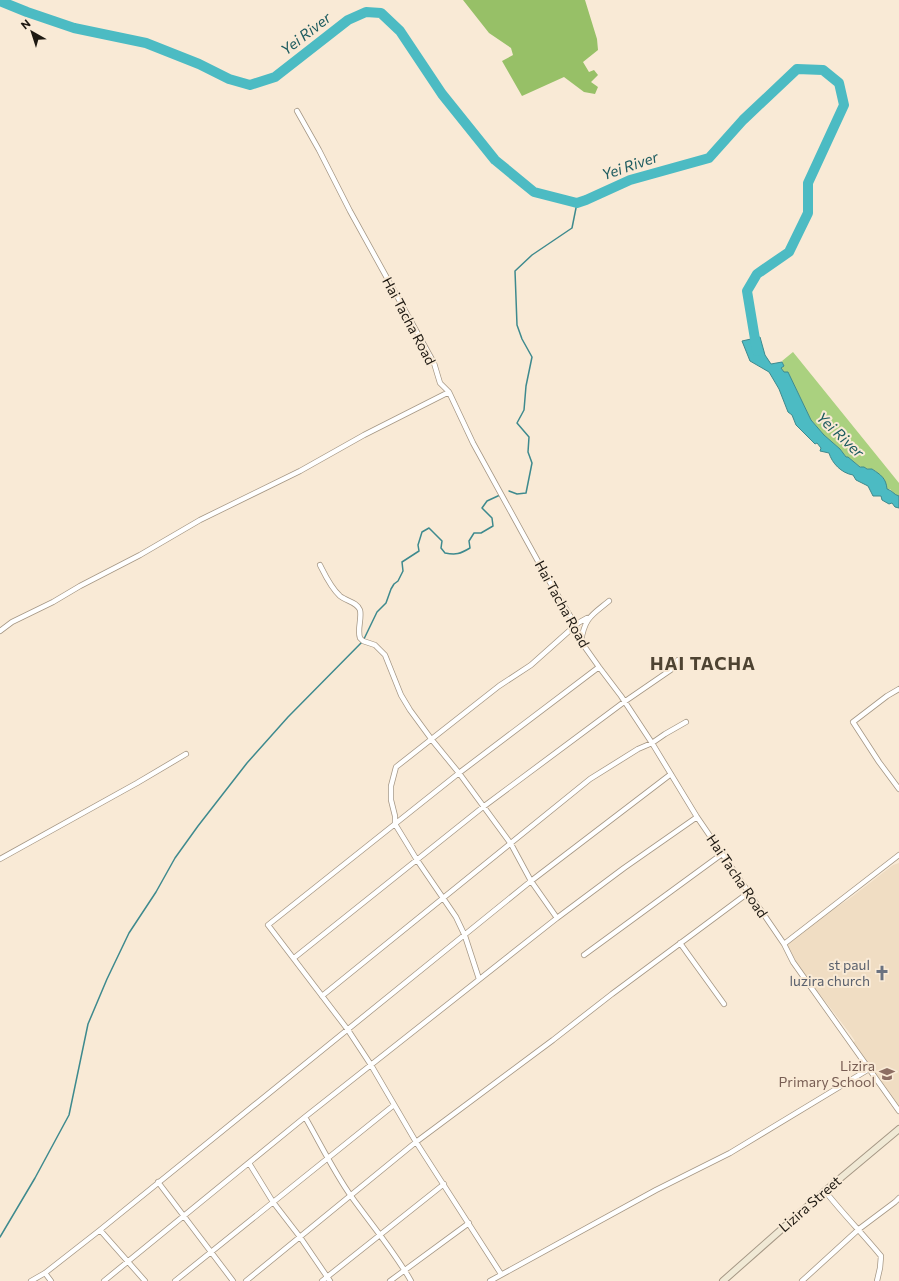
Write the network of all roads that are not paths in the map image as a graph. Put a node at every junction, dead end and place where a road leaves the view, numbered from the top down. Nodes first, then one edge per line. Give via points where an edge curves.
1 (297, 111) dead end
2 (449, 392) junction
3 (320, 565) dead end
4 (610, 601) dead end
5 (587, 618) junction
6 (572, 629) junction
7 (0, 631) edge
8 (580, 641) junction
9 (678, 660) dead end
10 (599, 667) junction
11 (899, 689) edge
12 (624, 702) junction
13 (686, 722) dead end
14 (432, 740) junction
15 (652, 743) junction
16 (186, 754) dead end
17 (459, 773) junction
18 (672, 774) junction
19 (899, 789) edge
20 (483, 807) junction
21 (697, 817) junction
22 (395, 824) junction
23 (511, 844) junction
24 (722, 854) junction
25 (899, 855) edge
26 (0, 859) edge
27 (417, 860) junction
28 (531, 881) junction
29 (748, 893) junction
30 (443, 898) junction
31 (557, 918) junction
32 (464, 936) junction
33 (680, 943) junction
34 (784, 944) junction
35 (584, 956) dead end
36 (294, 958) junction
37 (479, 980) junction
38 (322, 996) junction
39 (724, 1004) dead end
40 (348, 1030) junction
41 (371, 1065) junction
42 (870, 1069) junction
43 (394, 1105) junction
44 (899, 1111) edge
45 (305, 1118) junction
46 (899, 1129) edge
47 (416, 1142) junction
48 (328, 1158) junction
49 (249, 1163) junction
50 (158, 1182) junction
51 (444, 1184) junction
52 (825, 1191) junction
53 (350, 1195) junction
54 (899, 1198) edge
55 (273, 1202) junction
56 (184, 1215) junction
57 (469, 1223) junction
58 (100, 1230) junction
59 (859, 1230) junction
60 (381, 1235) junction
61 (300, 1237) junction
62 (210, 1252) junction
63 (128, 1262) junction
64 (405, 1270) junction
65 (45, 1273) junction
66 (502, 1274) junction
67 (329, 1279) edge
68 (31, 1281) edge
69 (51, 1281) edge
70 (104, 1281) edge
71 (145, 1281) edge
72 (175, 1281) edge
73 (233, 1281) edge
74 (246, 1281) edge
75 (322, 1281) edge
76 (390, 1281) edge
77 (411, 1281) edge
78 (490, 1281) edge
79 (723, 1281) edge
80 (802, 1281) edge
81 (877, 1281) edge

1 - 2 street, Hai Tacha Road via 434,363 440,383
2 - 6 street, Hai Tacha Road via 472,443 572,619
2 - 7 street via 300,471 200,520 140,555 12,622
3 - 14 street via 340,596 359,607 360,638 375,645 385,655 410,710
4 - 5 street
5 - 6 street
5 - 8 street
6 - 8 street, Hai Tacha Road
6 - 14 street via 531,665 499,686
8 - 10 street, Hai Tacha Road
9 - 12 street via 675,667
10 - 12 street, Hai Tacha Road
10 - 17 street
11 - 19 street via 853,722
12 - 15 street, Hai Tacha Road
12 - 20 street
13 - 15 street
14 - 17 street
14 - 22 street via 396,767 391,786
15 - 18 street, Hai Tacha Road
15 - 23 street via 590,779
16 - 26 street
17 - 20 street
17 - 22 street
18 - 21 street, Hai Tacha Road
18 - 28 street
20 - 23 street
20 - 27 street
21 - 24 street, Hai Tacha Road
21 - 31 street
22 - 27 street
22 - 36 street via 268,925
23 - 28 street
23 - 30 street
24 - 29 street, Hai Tacha Road
24 - 35 street
25 - 34 street
27 - 30 street
27 - 36 street
28 - 31 street
28 - 32 street
29 - 33 street
29 - 34 street, Hai Tacha Road
30 - 32 street via 456,917
30 - 38 street
31 - 37 street
32 - 37 street
32 - 40 street
33 - 39 street
33 - 47 street
34 - 42 street, Hai Tacha Road via 793,962
36 - 38 street
37 - 41 street
38 - 40 street
40 - 41 street
40 - 50 street
41 - 43 street
41 - 45 street
42 - 44 street, Hai Tacha Road
42 - 66 street via 730,1154 656,1190
43 - 47 street
43 - 48 street
45 - 48 street
45 - 49 street
46 - 52 street, Lizira Street
47 - 51 street
47 - 53 street
48 - 53 street
48 - 55 street
49 - 55 street
49 - 56 street
50 - 56 street
50 - 58 street
51 - 57 street
51 - 60 street
52 - 59 street
52 - 79 street, Lizira Street
53 - 60 street
53 - 61 street
54 - 59 street
55 - 61 street
55 - 62 street
56 - 62 street
56 - 63 street
57 - 64 street
57 - 66 street
58 - 63 street
58 - 65 street
59 - 80 street
59 - 81 street via 881,1256
60 - 64 street
60 - 67 street
61 - 67 street
61 - 74 street
62 - 72 street
62 - 73 street
63 - 70 street
63 - 71 street
64 - 76 street
64 - 77 street
65 - 68 street
65 - 69 street
66 - 78 street
67 - 75 street

